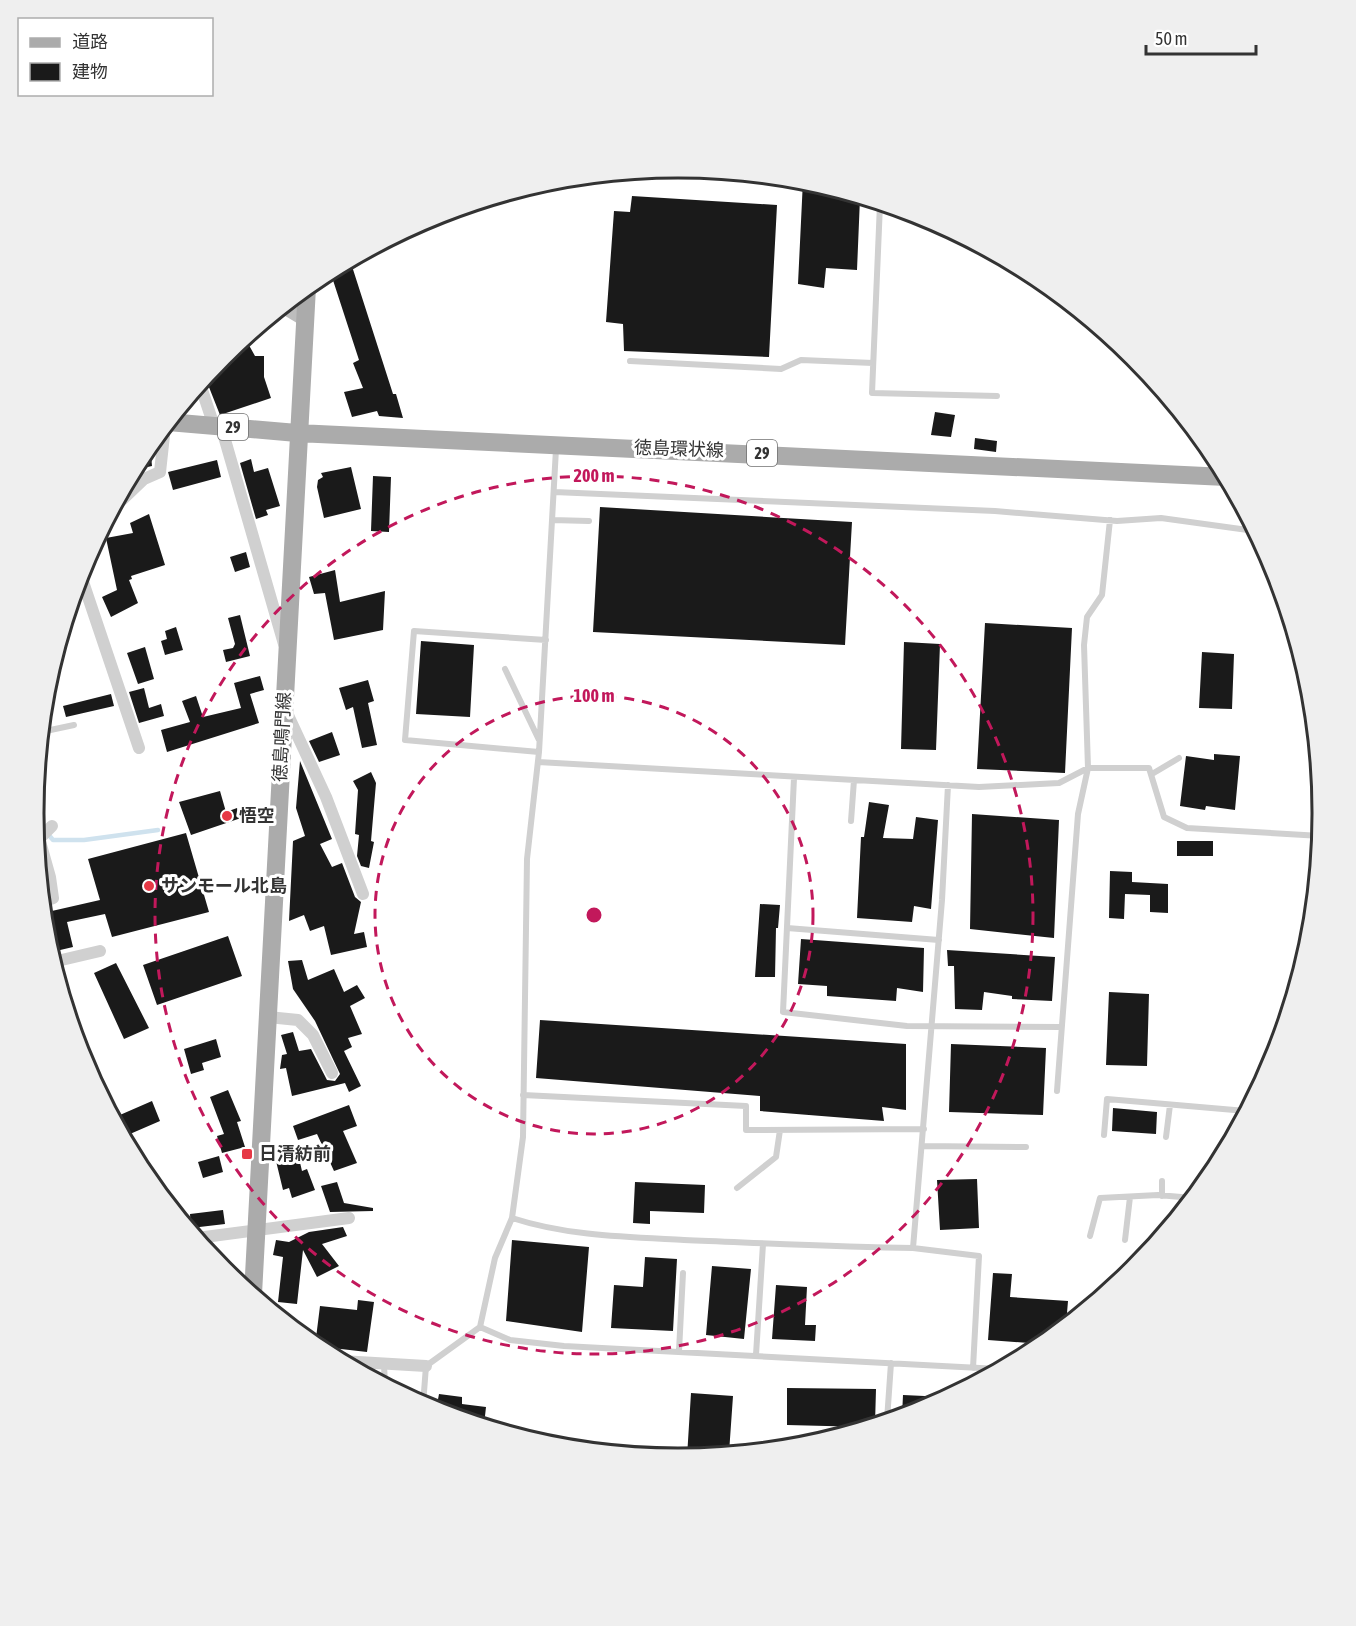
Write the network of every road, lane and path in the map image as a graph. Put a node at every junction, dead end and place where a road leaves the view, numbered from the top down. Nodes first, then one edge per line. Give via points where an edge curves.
1 (880, 211) edge
2 (306, 300) edge
3 (291, 310) edge
4 (304, 318) junction
5 (630, 361) dead end
6 (873, 363) junction
7 (204, 392) edge
8 (997, 396) dead end
9 (178, 423) edge
10 (218, 426) junction
11 (297, 433) junction
12 (163, 443) edge
13 (556, 449) dead end
14 (1216, 477) edge
15 (133, 489) edge
16 (554, 492) junction
17 (552, 520) junction
18 (1110, 520) junction
19 (589, 521) dead end
20 (1246, 530) edge
21 (85, 588) edge
22 (546, 640) junction
23 (286, 653) junction
24 (504, 669) dead end
25 (284, 706) junction
26 (74, 725) dead end
27 (49, 730) edge
28 (539, 741) junction
29 (139, 748) dead end
30 (539, 752) junction
31 (1179, 758) dead end
32 (538, 762) junction
33 (1088, 768) junction
34 (1152, 774) junction
35 (794, 778) junction
36 (854, 780) junction
37 (948, 785) junction
38 (851, 821) dead end
39 (52, 826) dead end
40 (44, 834) edge
41 (1311, 835) edge
42 (46, 867) edge
43 (363, 894) dead end
44 (50, 899) edge
45 (787, 928) junction
46 (939, 940) junction
47 (100, 951) dead end
48 (61, 960) edge
49 (268, 1017) junction
50 (932, 1025) junction
51 (1060, 1027) junction
52 (332, 1073) dead end
53 (1057, 1091) dead end
54 (523, 1095) junction
55 (1170, 1105) junction
56 (1238, 1110) edge
57 (924, 1129) junction
58 (780, 1130) junction
59 (1104, 1135) dead end
60 (1166, 1137) dead end
61 (922, 1146) junction
62 (1026, 1147) dead end
63 (1162, 1181) dead end
64 (737, 1188) dead end
65 (1162, 1196) junction
66 (1130, 1197) junction
67 (1182, 1197) edge
68 (349, 1218) dead end
69 (512, 1218) junction
70 (256, 1231) junction
71 (1090, 1236) dead end
72 (206, 1237) edge
73 (1125, 1240) dead end
74 (763, 1244) junction
75 (913, 1248) junction
76 (683, 1273) dead end
77 (253, 1284) edge
78 (480, 1327) junction
79 (679, 1351) junction
80 (756, 1355) junction
81 (891, 1363) junction
82 (384, 1365) junction
83 (426, 1366) junction
84 (372, 1368) edge
85 (973, 1368) junction
86 (983, 1368) edge
87 (385, 1375) edge
88 (424, 1394) edge
89 (888, 1412) edge

1 - 6 lane
2 - 4 main road, 徳島鳴門線
3 - 4 street
4 - 11 main road, 徳島鳴門線
5 - 6 lane via 781,369 801,360
6 - 8 lane via 872,393
7 - 10 street
9 - 10 main road, 徳島環状線 / 29
10 - 11 main road, 徳島環状線 / 29
10 - 23 street
11 - 14 main road, 徳島環状線 / 29
11 - 23 main road, 徳島鳴門線
12 - 15 street via 160,472 144,478
13 - 16 lane
16 - 17 lane
16 - 18 lane via 995,511
17 - 19 lane
17 - 22 lane
18 - 20 lane via 1161,518
18 - 33 lane via 1102,595 1087,617 1084,645
21 - 29 street
22 - 28 lane
22 - 30 lane via 414,631 405,740
23 - 25 main road, 徳島鳴門線
24 - 28 lane
25 - 43 street via 326,797
25 - 49 main road, 徳島鳴門線
26 - 27 lane
28 - 30 lane
30 - 32 lane
31 - 34 lane
32 - 35 lane
32 - 54 lane via 527,859
33 - 34 lane via 1149,768
33 - 37 lane via 1059,783
33 - 51 lane via 1078,814
34 - 41 lane via 1164,817 1187,828
35 - 36 lane
35 - 45 lane
36 - 37 lane
36 - 38 lane
37 - 46 lane
39 - 40 street
42 - 44 street via 53,898
45 - 46 lane
45 - 50 lane via 783,1012 907,1026
46 - 50 lane
47 - 48 street
49 - 52 street via 298,1020 313,1035
49 - 70 main road, 徳島鳴門線
50 - 51 lane
50 - 57 lane
51 - 53 lane
54 - 58 lane via 746,1106 746,1130
54 - 69 lane via 523,1137
55 - 56 lane
55 - 59 lane via 1107,1099
55 - 60 lane
57 - 58 lane
57 - 61 lane
58 - 64 lane via 776,1157
61 - 62 lane
61 - 75 lane
63 - 65 lane
65 - 66 lane
65 - 67 lane
66 - 71 lane via 1100,1198
66 - 73 lane
68 - 70 street
69 - 74 lane via 540,1227 615,1236
69 - 78 lane via 495,1258
70 - 72 street
70 - 77 main road, 徳島鳴門線
74 - 75 lane
74 - 80 lane
75 - 85 lane via 979,1256
76 - 79 lane
78 - 79 lane via 510,1340
78 - 83 lane
79 - 80 lane
80 - 81 lane
81 - 85 lane
81 - 89 lane
82 - 83 street
82 - 84 street
82 - 87 lane
83 - 88 lane
85 - 86 lane

